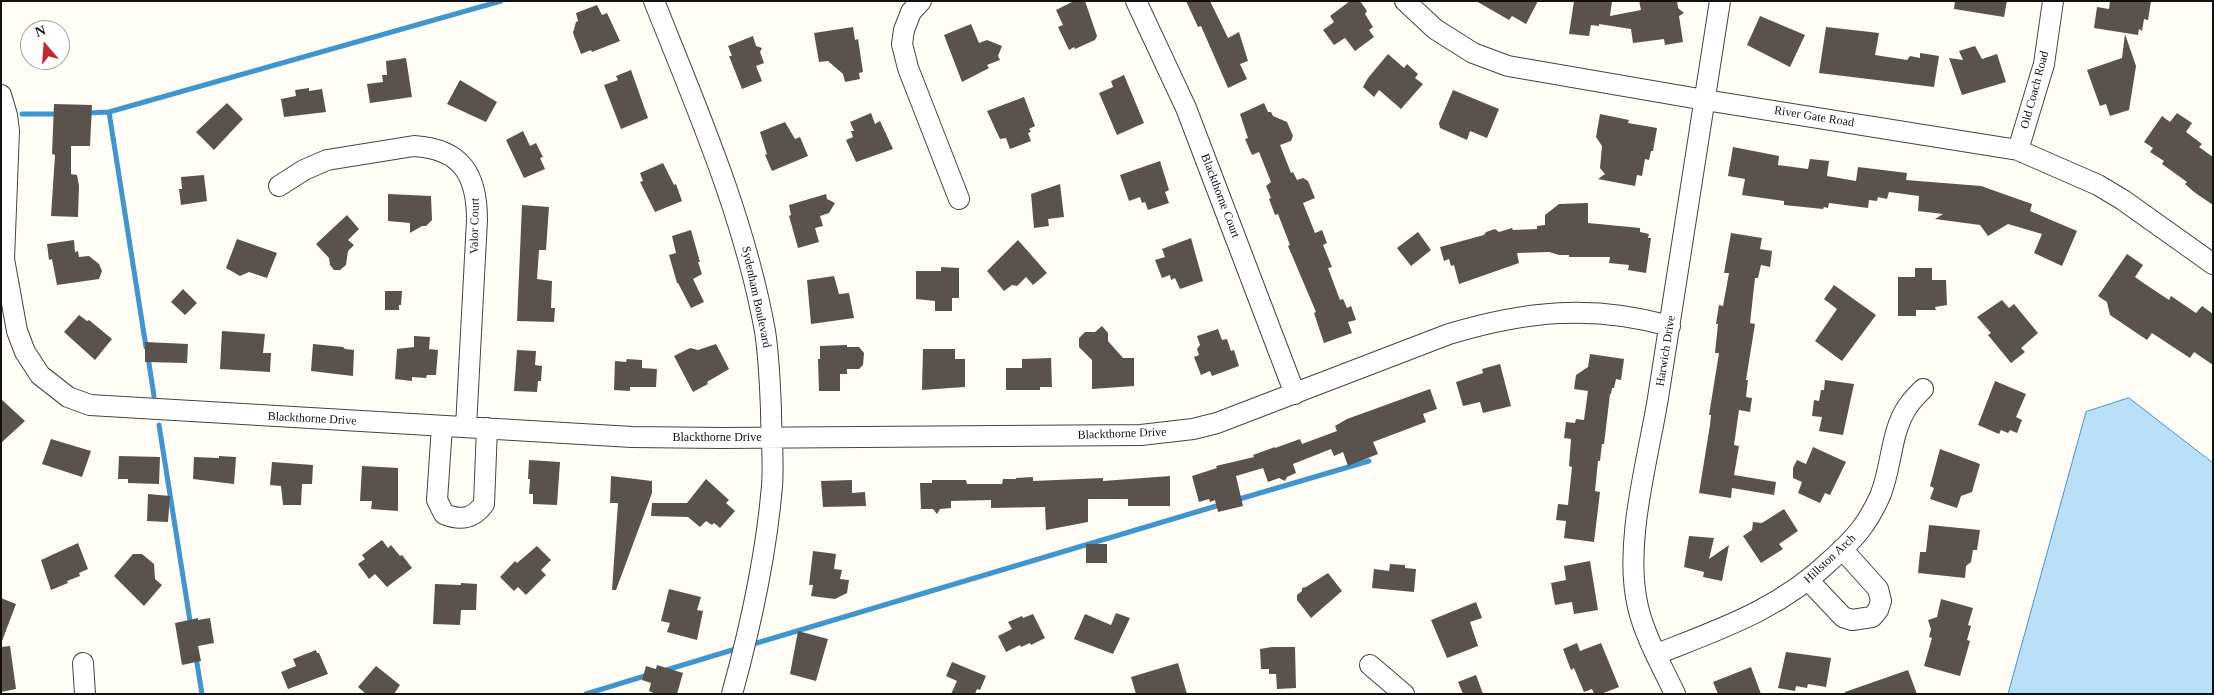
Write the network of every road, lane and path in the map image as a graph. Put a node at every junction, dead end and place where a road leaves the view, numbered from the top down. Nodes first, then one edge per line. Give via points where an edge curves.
1 (654, 1) edge
2 (920, 1) edge
3 (1136, 1) edge
4 (1405, 1) edge
5 (1720, 1) edge
6 (2053, 1) edge
7 (1, 96) edge
8 (1705, 100) junction
9 (2018, 150) junction
10 (279, 186) dead end
11 (959, 199) dead end
12 (2213, 264) edge
13 (1670, 326) junction
14 (1923, 389) dead end
15 (1295, 394) junction
16 (442, 426) junction
17 (466, 427) junction
18 (487, 428) junction
19 (772, 438) junction
20 (1842, 549) junction
21 (1810, 580) junction
22 (1657, 654) junction
23 (83, 663) dead end
24 (1370, 665) dead end
25 (85, 694) edge
26 (732, 694) edge
27 (1404, 694) edge
28 (1675, 694) edge

1 - 19 street, Sydenham Boulevard via 730,194 750,263 765,332
2 - 11 street via 904,30 902,44 908,68
3 - 15 street, Blackthorne Court via 1183,100
4 - 8 street, River Gate Road via 1435,29 1491,61
5 - 8 street, Harwich Drive
6 - 9 street, Old Coach Road via 2044,64
7 - 16 street, Blackthorne Drive via 9,131 4,259 7,280 24,352 40,375 58,390 90,405 116,408
8 - 9 street, River Gate Road
8 - 13 street, Harwich Drive
9 - 12 street, River Gate Road via 2098,185
10 - 17 street, Valor Court via 327,160 414,146 443,151 470,176 475,188 477,220
13 - 15 street, Blackthorne Drive via 1620,314 1527,315 1450,334
13 - 22 street, Harwich Drive via 1634,545 1638,607
14 - 20 street, Hillston Arch via 1901,418 1883,488 1867,523
15 - 19 street, Blackthorne Drive via 1217,423 1166,433
16 - 17 street, Blackthorne Drive
16 - 18 street via 437,500 444,514 464,519 484,504
17 - 18 street, Blackthorne Drive
18 - 19 street, Blackthorne Drive via 632,437
19 - 26 street, Sydenham Boulevard via 767,538 758,591
20 - 21 street, Hillston Arch
20 - 21 street via 1878,589 1881,601 1872,617 1852,620 1843,617
21 - 22 street, Hillston Arch via 1733,624
22 - 28 street, Harwich Drive
23 - 25 street
24 - 27 street

